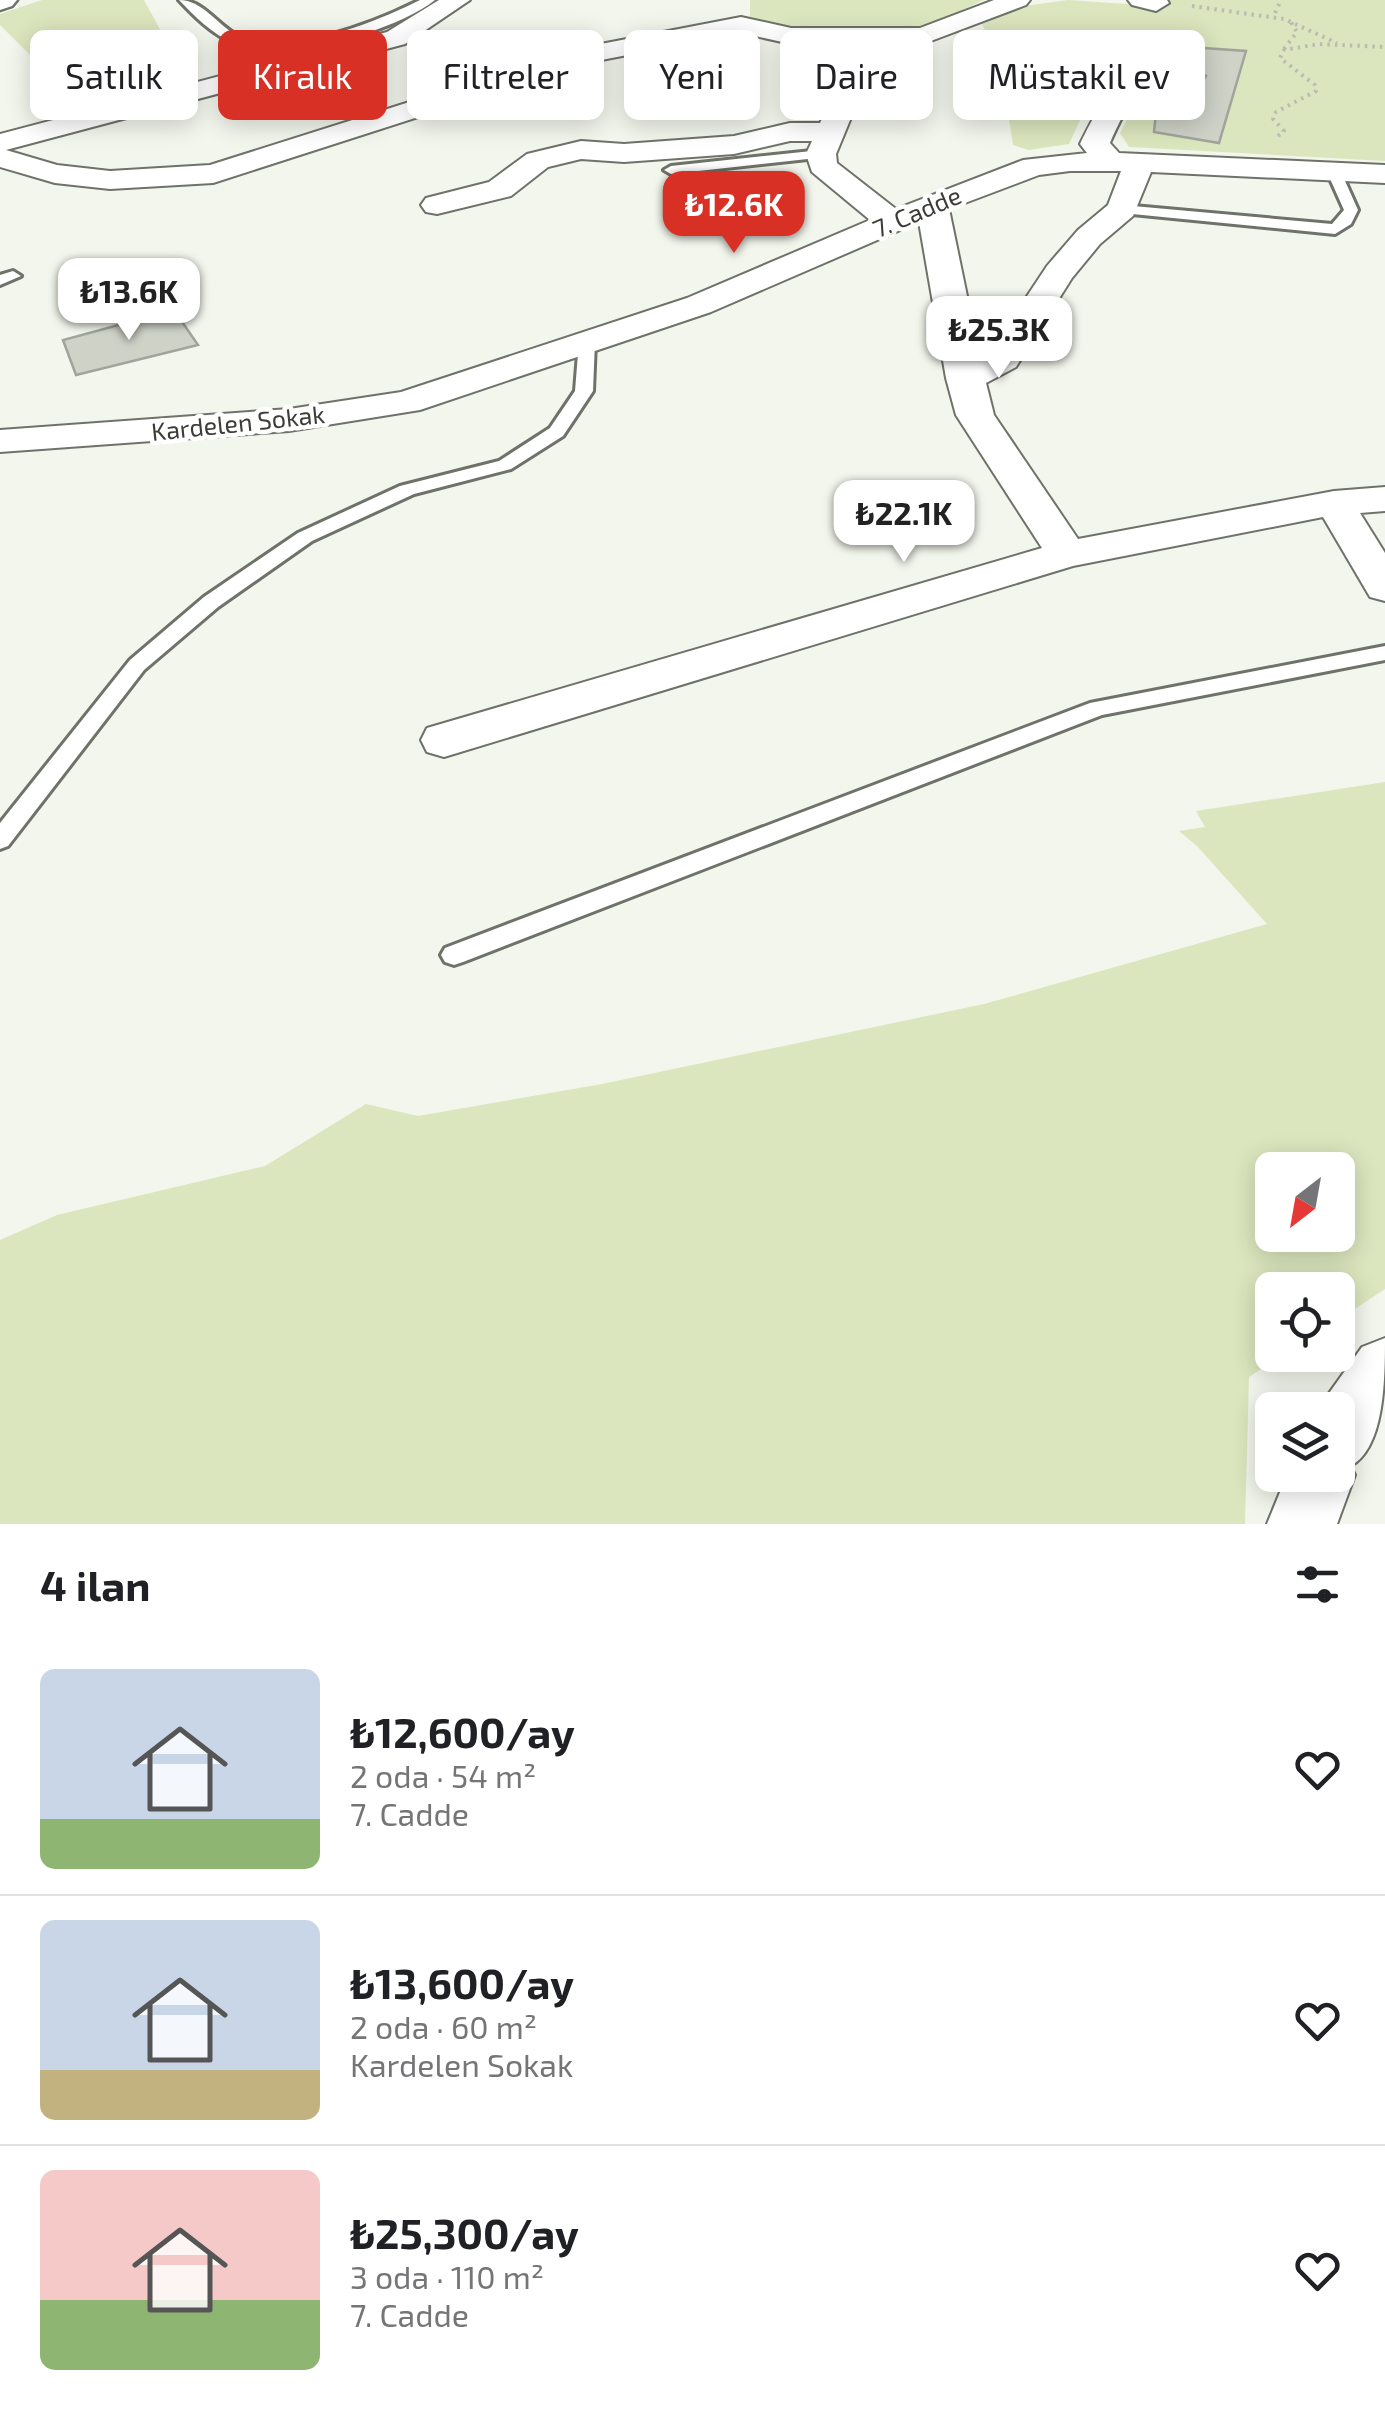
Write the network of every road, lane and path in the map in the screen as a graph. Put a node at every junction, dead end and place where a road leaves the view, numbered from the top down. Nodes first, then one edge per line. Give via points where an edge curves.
1 (185, 0) edge
2 (429, 0) edge
3 (457, 0) edge
4 (1018, 0) edge
5 (1281, 0) edge
6 (1149, 2) edge
7 (739, 12) edge
8 (1275, 13) junction
9 (1288, 18) junction
10 (396, 38) junction
11 (1338, 44) junction
12 (1385, 48) edge
13 (387, 50) edge
14 (1284, 50) junction
15 (835, 120) edge
16 (1106, 120) edge
17 (0, 143) edge
18 (825, 143) junction
19 (0, 158) edge
20 (1125, 162) junction
21 (1277, 169) junction
22 (671, 170) dead end
23 (1334, 172) junction
24 (1385, 174) edge
25 (437, 206) dead end
26 (933, 206) junction
27 (1122, 209) junction
28 (893, 223) junction
29 (588, 341) junction
30 (964, 378) junction
31 (471, 379) joint
32 (0, 441) edge
33 (1385, 499) edge
34 (1334, 503) junction
35 (1067, 554) junction
36 (1385, 587) edge
37 (1385, 653) edge
38 (444, 740) dead end
39 (0, 840) edge
40 (454, 955) dead end
41 (1385, 1370) edge
42 (1355, 1413) edge
43 (1314, 1492) edge
44 (1302, 1524) edge

1 - 2 lane via 249,45 360,32
3 - 10 street
4 - 7 street via 923,36 791,36
5 - 8 path
6 - 8 path
7 - 19 street via 213,174 110,180
8 - 9 path
9 - 11 path
9 - 14 path via 1297,32
10 - 13 street
10 - 17 street
11 - 12 path
11 - 14 path
14 - 21 path via 1280,58 1316,92 1276,112 1273,118 1284,131 1273,143
15 - 18 street
16 - 20 street via 1095,144
18 - 22 lane
18 - 25 street via 790,132 734,145 581,150 538,160 500,189
18 - 28 street via 823,166
20 - 21 street, 7. Cadde
20 - 26 street, 7. Cadde via 1034,166
20 - 27 street
21 - 23 street, 7. Cadde
23 - 24 street, 7. Cadde
23 - 27 lane via 1351,210 1335,229
26 - 28 street, 7. Cadde
26 - 30 street
27 - 30 street via 1058,273 1003,359
28 - 29 street, 7. Cadde via 699,305
29 - 31 street, 7. Cadde
29 - 39 lane via 584,390 557,432 505,465 406,490 305,538 210,602 137,665
30 - 35 street via 974,415
31 - 32 street, Kardelen Sokak via 407,402 289,420
33 - 34 street
34 - 35 street
34 - 36 street
35 - 38 street
37 - 40 lane via 1098,708
41 - 42 street
43 - 44 street

